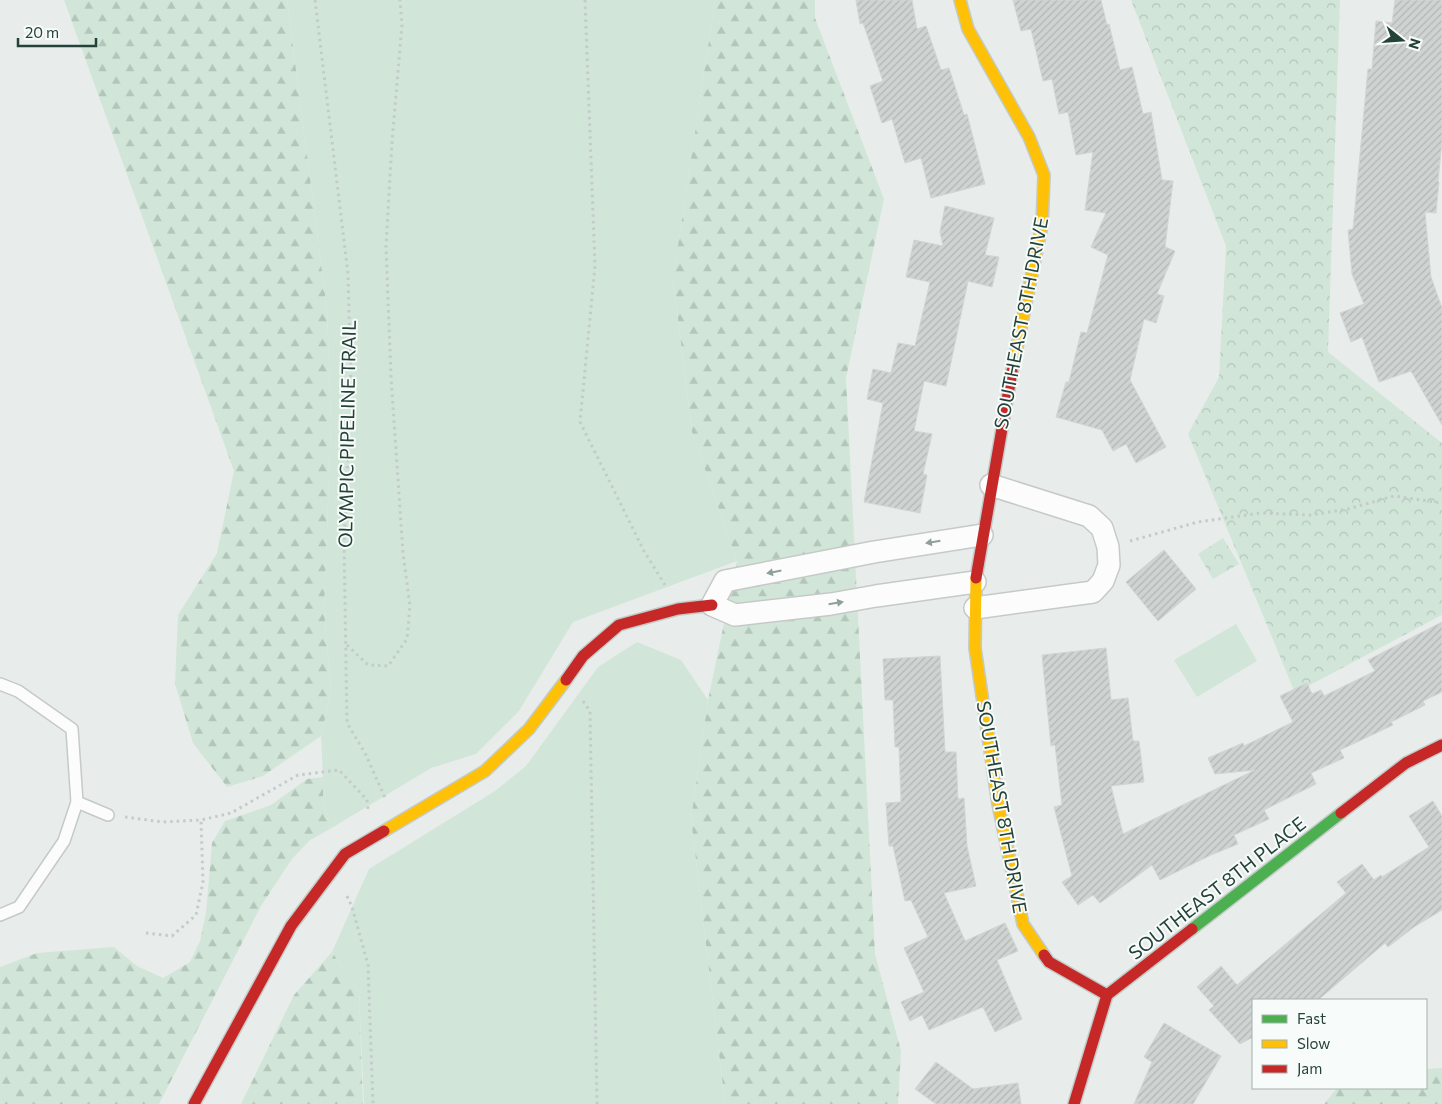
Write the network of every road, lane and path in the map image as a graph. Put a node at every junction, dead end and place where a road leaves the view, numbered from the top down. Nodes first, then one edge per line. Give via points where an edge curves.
1 (315, 0) edge
2 (400, 0) edge
3 (585, 0) edge
4 (960, 0) edge
5 (991, 485) junction
6 (1442, 503) edge
7 (982, 535) junction
8 (1108, 547) junction
9 (975, 582) junction
10 (712, 605) junction
11 (975, 608) junction
12 (678, 609) junction
13 (346, 644) junction
14 (567, 678) junction
15 (0, 684) edge
16 (1442, 745) edge
17 (77, 802) junction
18 (108, 815) joint
19 (200, 820) junction
20 (385, 830) junction
21 (374, 837) junction
22 (334, 868) junction
23 (0, 915) edge
24 (146, 933) dead end
25 (1107, 995) junction
26 (194, 1104) edge
27 (373, 1104) edge
28 (597, 1104) edge
29 (1074, 1104) edge

1 - 13 path, OLYMPIC PIPELINE TRAIL via 348,274 351,387 344,542
2 - 13 path via 402,25 386,246 392,396 410,606 407,639 388,666 368,665
3 - 12 path via 595,266 580,422 644,550
4 - 5 street, SOUTHEAST 8TH DRIVE via 968,29 1029,137 1044,175 1042,225
5 - 7 street, SOUTHEAST 8TH DRIVE
5 - 8 street via 1089,516 1102,528
6 - 8 path via 1394,496 1312,515 1260,513 1198,522
7 - 9 street, SOUTHEAST 8TH DRIVE
7 -> 10 street via 725,581
8 - 11 street via 1109,565 1103,581 1092,592
10 -> 9 street via 735,615
9 - 11 street, SOUTHEAST 8TH DRIVE
10 - 12 street
11 - 25 street, SOUTHEAST 8TH DRIVE via 975,648 998,804 1023,924 1050,962
12 - 14 street via 618,625 583,656
13 - 20 path, OLYMPIC PIPELINE TRAIL via 348,723 386,800
14 - 20 street via 529,729 485,771
14 - 28 path via 590,711
15 - 17 lane via 18,691 72,729
16 - 25 street, SOUTHEAST 8TH PLACE via 1406,763
17 - 18 lane
17 - 23 lane via 64,841 19,907
18 - 19 path via 163,822
19 - 21 path via 231,812 298,774 339,770 367,800
19 - 24 path via 203,882 196,915 172,936
20 - 21 street
21 - 22 street via 344,854
22 - 26 street via 291,926
22 - 27 path via 352,908 368,965
25 - 29 street

